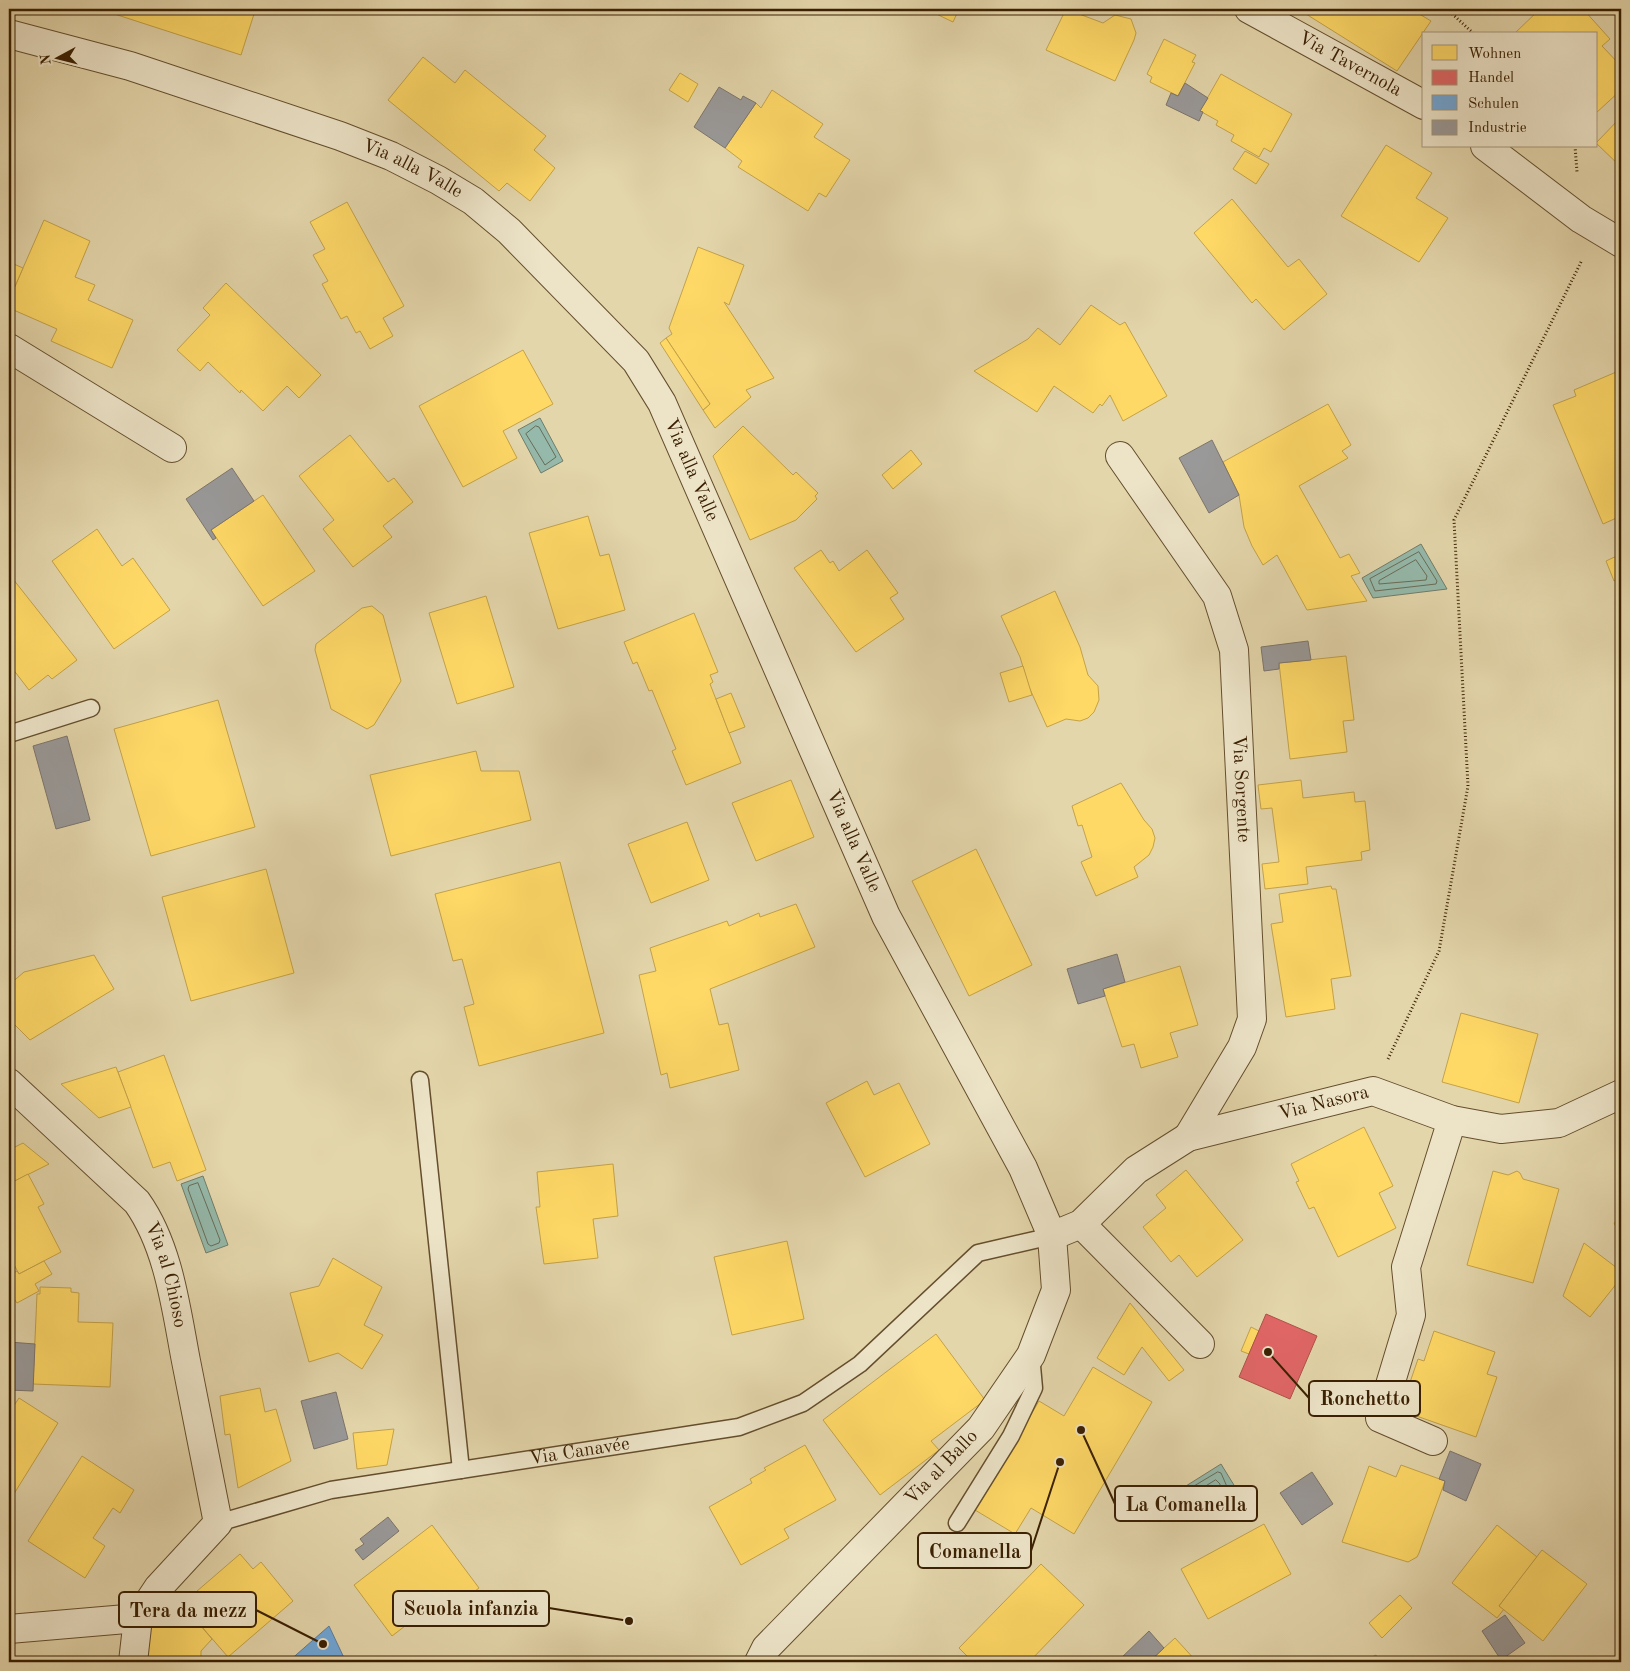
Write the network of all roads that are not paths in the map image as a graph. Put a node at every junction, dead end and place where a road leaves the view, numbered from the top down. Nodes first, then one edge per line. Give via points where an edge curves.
1 (1249, 9) edge
2 (9, 34) edge
3 (1422, 104) edge
4 (1489, 148) edge
5 (1621, 243) edge
6 (9, 348) edge
7 (172, 448) dead end
8 (1120, 456) dead end
9 (91, 708) dead end
10 (9, 734) edge
11 (420, 1080) dead end
12 (9, 1083) edge
13 (1621, 1094) edge
14 (1452, 1120) junction
15 (1188, 1137) junction
16 (1081, 1224) junction
17 (1052, 1236) junction
18 (1200, 1344) dead end
19 (1031, 1355) junction
20 (1433, 1442) dead end
21 (461, 1470) junction
22 (957, 1522) dead end
23 (218, 1523) junction
24 (138, 1618) junction
25 (9, 1629) edge
26 (133, 1662) edge
27 (759, 1662) edge

1 - 3 street, Via Tavernola
2 - 17 street, Via alla Valle via 130,66 340,136 391,156 438,180 473,202 509,231 636,361 662,402 886,916 1023,1168
4 - 5 street via 1581,219
6 - 7 street
8 - 15 street, Via Sorgente via 1217,596 1234,650 1252,1019 1242,1047
9 - 10 lane
11 - 21 lane
12 - 23 street, Via al Chioso via 124,1187 147,1216 156,1236 175,1304
13 - 14 street, Via Nasora via 1559,1123 1501,1129
14 - 15 street, Via Nasora via 1373,1092
14 - 20 street via 1406,1267 1411,1315 1380,1418
15 - 16 street, Via Nasora via 1136,1170
16 - 17 street, Via Nasora
16 - 18 street
17 - 19 street, Via al Ballo via 1056,1290
17 - 21 lane, Via Canavée via 978,1253 860,1364 803,1403 739,1427
19 - 22 lane via 1034,1388 1011,1436
19 - 27 street, Via al Ballo via 981,1428 766,1648
21 - 23 lane, Via Canavée via 331,1490
23 - 24 street via 158,1588
24 - 25 street
24 - 26 street

